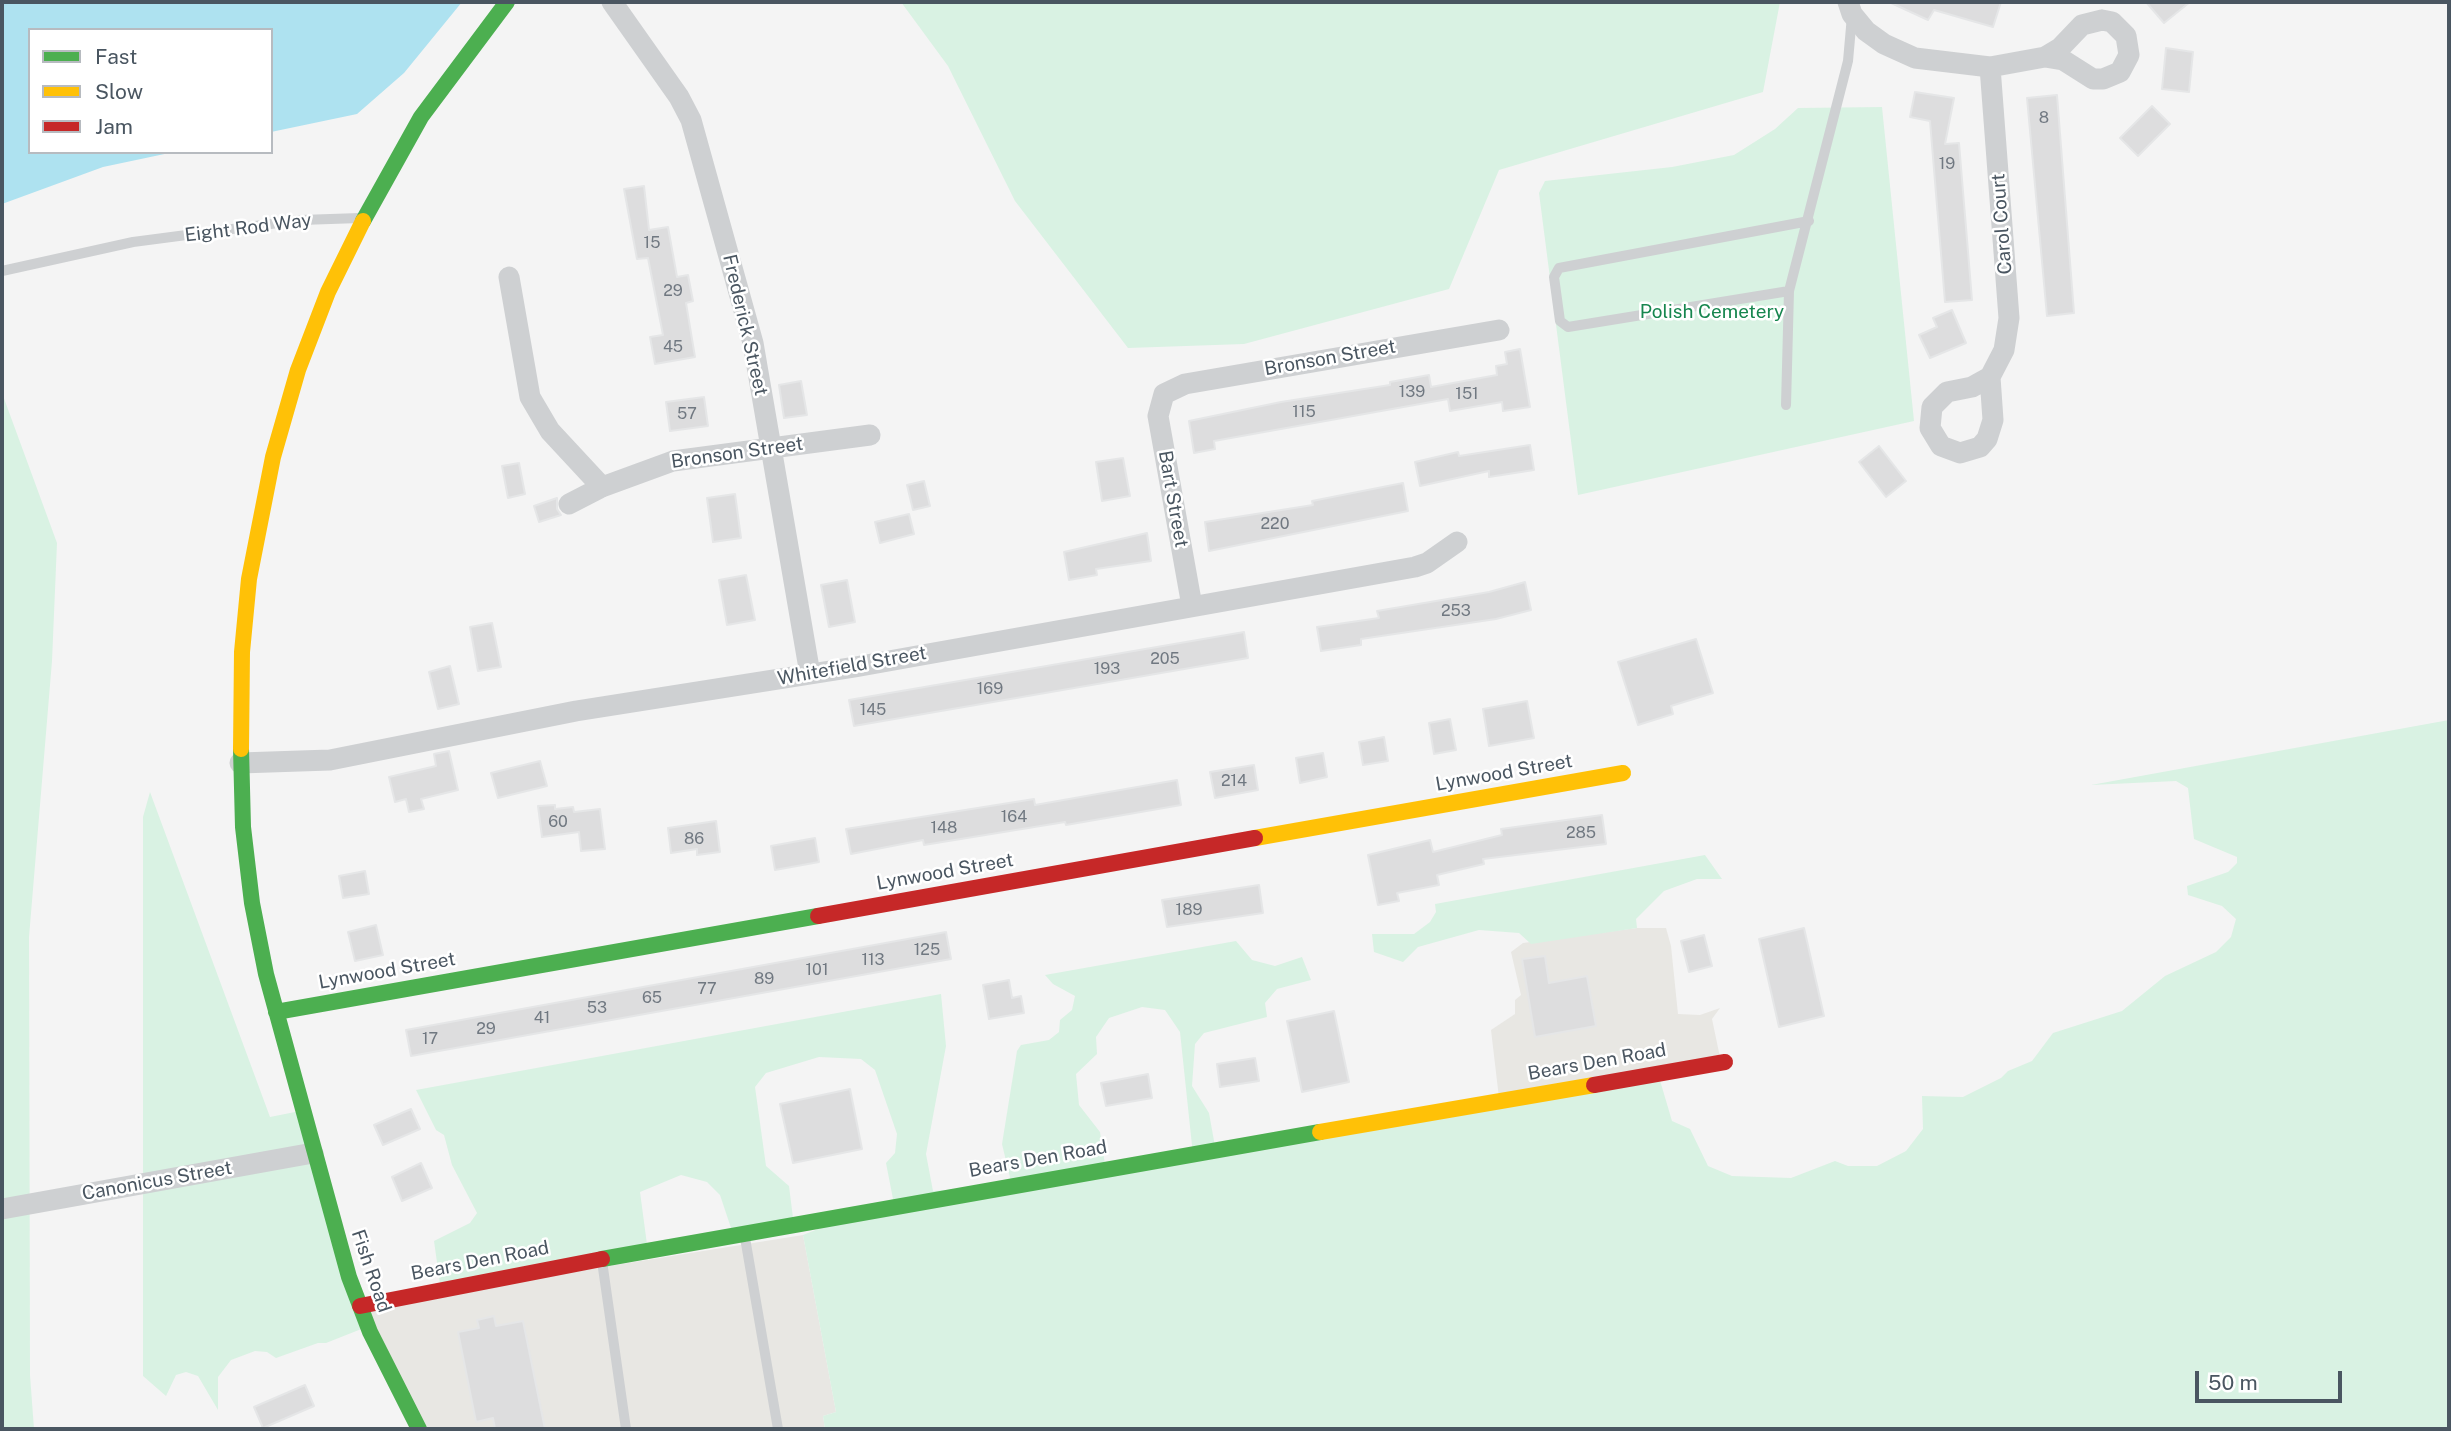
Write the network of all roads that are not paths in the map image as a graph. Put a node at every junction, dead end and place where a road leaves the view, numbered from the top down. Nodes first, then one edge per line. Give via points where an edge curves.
1 (507, 2) edge
2 (612, 2) edge
3 (1850, 8) edge
4 (2045, 57) dead end
5 (1990, 67) junction
6 (363, 218) junction
7 (1809, 221) junction
8 (2, 271) edge
9 (509, 277) dead end
10 (1789, 291) junction
11 (1499, 330) dead end
12 (1990, 377) dead end
13 (1164, 394) joint
14 (1786, 405) dead end
15 (870, 435) dead end
16 (770, 448) junction
17 (602, 487) junction
18 (569, 504) dead end
19 (1457, 542) dead end
20 (1192, 606) junction
21 (810, 674) junction
22 (240, 762) junction
23 (1623, 773) dead end
24 (276, 1012) junction
25 (1725, 1062) dead end
26 (313, 1153) junction
27 (2, 1209) edge
28 (744, 1231) junction
29 (602, 1258) junction
30 (360, 1306) junction
31 (419, 1429) edge
32 (626, 1429) edge
33 (778, 1429) edge

1 - 6 street, Fish Road via 421,117
2 - 16 street, Frederick Street via 691,120 752,343
3 - 5 street via 1875,37 1907,55 1942,64
3 - 7 lane via 1848,61
4 - 5 street
5 - 12 street, Carol Court via 2009,318 2004,350
6 - 8 lane, Eight Rod Way via 301,220 133,242
6 - 22 street, Fish Road via 298,370 263,500 242,652
7 - 10 lane
7 - 10 lane via 1559,268 1553,277 1560,321 1568,327
9 - 17 street via 530,397 550,431
10 - 14 lane
11 - 13 street, Bronson Street via 1185,384
13 - 20 street, Bart Street via 1158,416
15 - 16 street, Bronson Street
16 - 17 street, Bronson Street via 673,461
16 - 21 street, Frederick Street
17 - 18 street, Bronson Street
19 - 20 street, Whitefield Street via 1415,567
20 - 21 street, Whitefield Street
21 - 22 street, Whitefield Street via 576,711 330,760
22 - 24 street, Fish Road via 249,879
23 - 24 street, Lynwood Street
24 - 26 street, Fish Road
25 - 28 street, Bears Den Road
26 - 27 street, Canonicus Street
26 - 30 street, Fish Road
28 - 29 street, Bears Den Road
28 - 33 lane
29 - 30 street, Bears Den Road
29 - 32 lane
30 - 31 street, Fish Road

